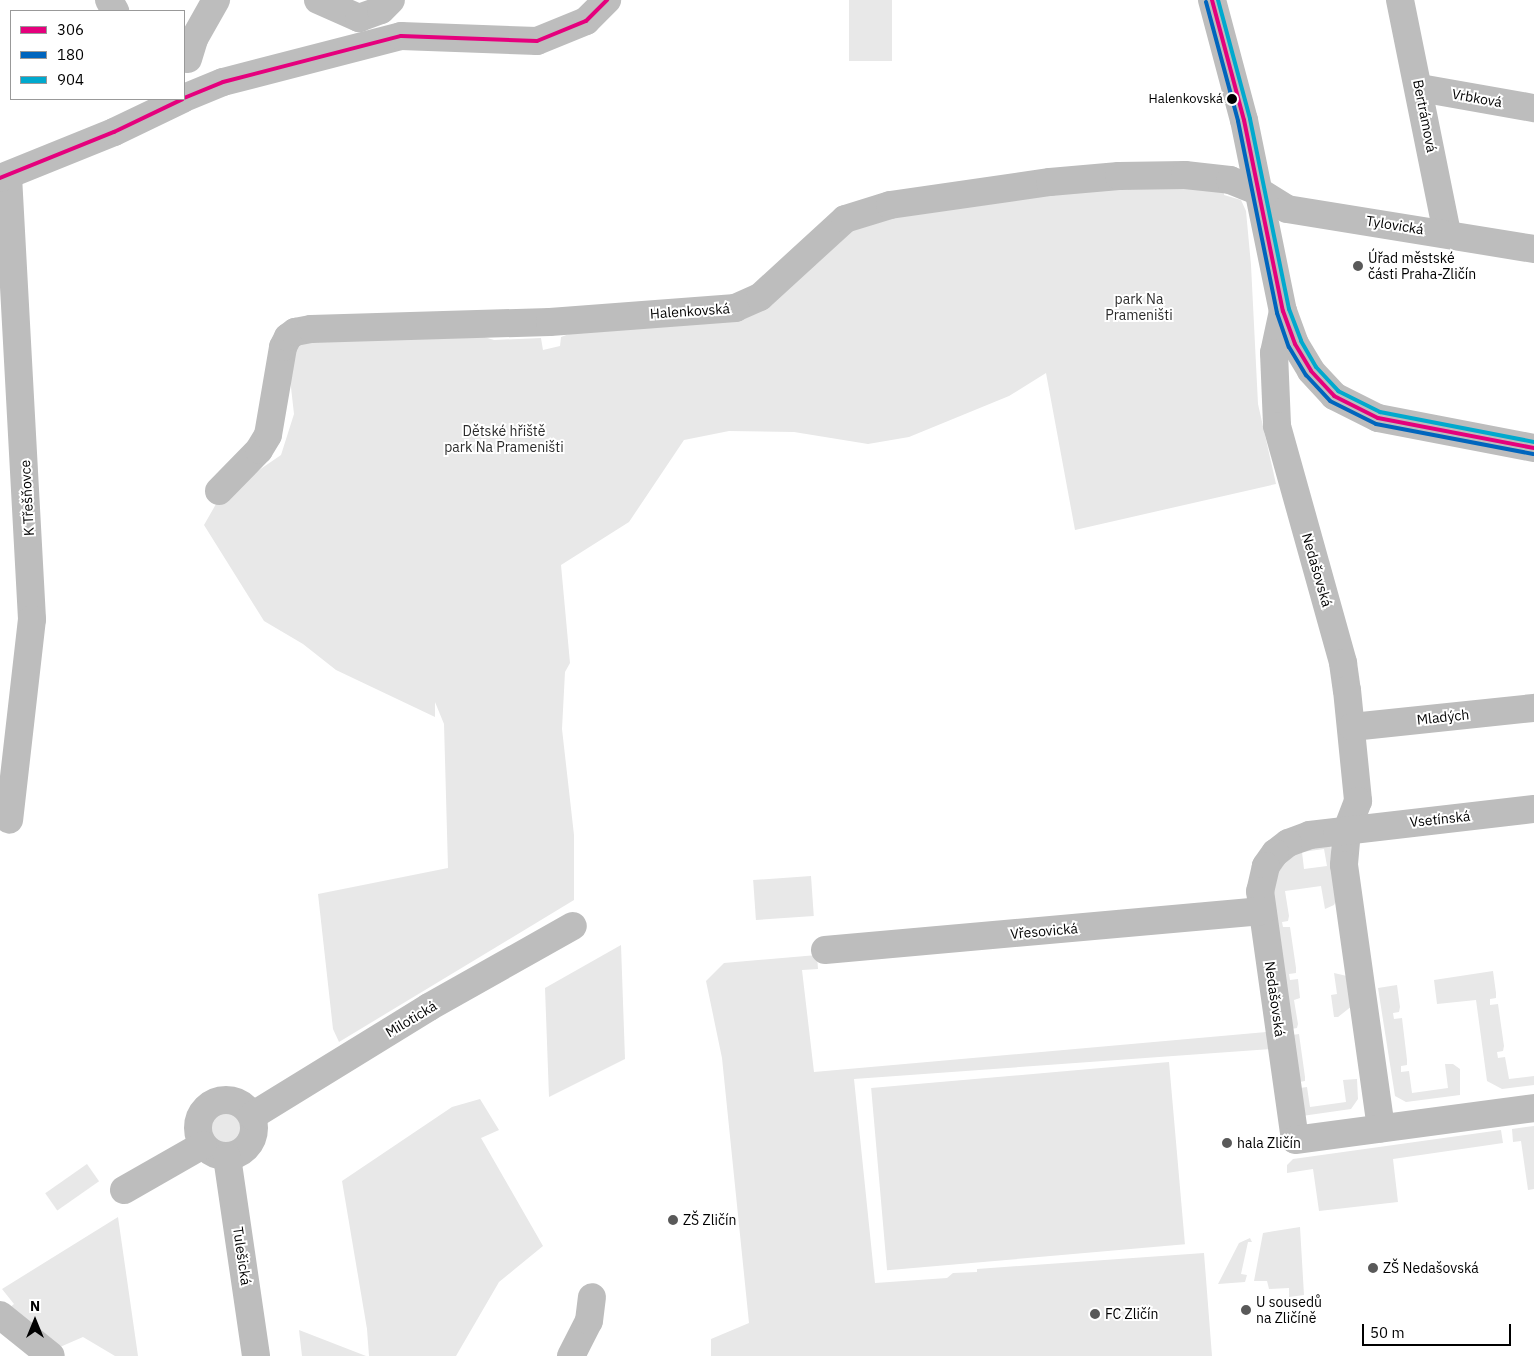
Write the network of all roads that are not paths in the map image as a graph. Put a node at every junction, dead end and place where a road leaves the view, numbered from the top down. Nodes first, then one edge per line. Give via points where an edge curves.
1 (216, 0) edge
2 (318, 0) edge
3 (391, 0) edge
4 (607, 0) edge
5 (1212, 0) edge
6 (1400, 0) edge
7 (359, 18) junction
8 (363, 45) junction
9 (186, 58) edge
10 (1420, 88) junction
11 (188, 96) edge
12 (180, 100) edge
13 (1534, 108) edge
14 (4, 177) edge
15 (1260, 192) junction
16 (1447, 233) junction
17 (1534, 248) edge
18 (1283, 311) junction
19 (1534, 448) edge
20 (219, 491) dead end
21 (1534, 708) edge
22 (1352, 728) junction
23 (1534, 809) edge
24 (9, 820) dead end
25 (1347, 830) junction
26 (1262, 911) junction
27 (573, 926) dead end
28 (826, 950) dead end
29 (1534, 1108) edge
30 (252, 1116) junction
31 (1381, 1128) junction
32 (203, 1145) junction
33 (227, 1157) junction
34 (124, 1190) dead end
35 (592, 1297) dead end
36 (0, 1316) edge
37 (50, 1356) edge
38 (256, 1356) edge
39 (571, 1356) edge

1 - 9 street
2 - 7 street
3 - 7 street via 381,10
4 - 8 street via 586,21 537,41 401,36
5 - 15 street via 1236,84
6 - 10 street, Bertrámová
7 - 8 street
8 - 11 street
9 - 11 street
10 - 13 street, Vrbková
10 - 16 street, Bertrámová
12 - 14 street via 114,132
14 - 24 street, K Třešňovce via 32,619
15 - 16 street, Tylovická via 1287,209
15 - 18 street
15 - 20 street, Halenkovská via 1230,180 1171,174 1050,182 938,197 890,205 852,216 760,297 735,308 550,322 302,330 285,342 268,435 259,450
16 - 17 street, Tylovická
18 - 19 street via 1295,344 1311,371 1334,396 1354,408 1395,424
18 - 22 street, Nedašovská via 1274,353 1276,426 1343,663
21 - 22 street, Mladých
22 - 25 street, Nedašovská via 1358,802
23 - 25 street, Vsetínská
25 - 26 street, Nedašovská via 1296,839 1275,853 1261,883
25 - 31 street, Nedašovská via 1344,864
26 - 28 street, Vřesovická
26 - 31 street, Nedašovská via 1295,1140
27 - 30 street, Milotická via 429,1007
29 - 31 street, Nedašovská
30 - 32 street via 232,1101 208,1107 199,1121 198,1132
30 - 33 street via 254,1132 248,1146
32 - 33 street via 210,1152
32 - 34 street
33 - 38 street, Tulešická
35 - 39 street via 589,1320
36 - 37 street

